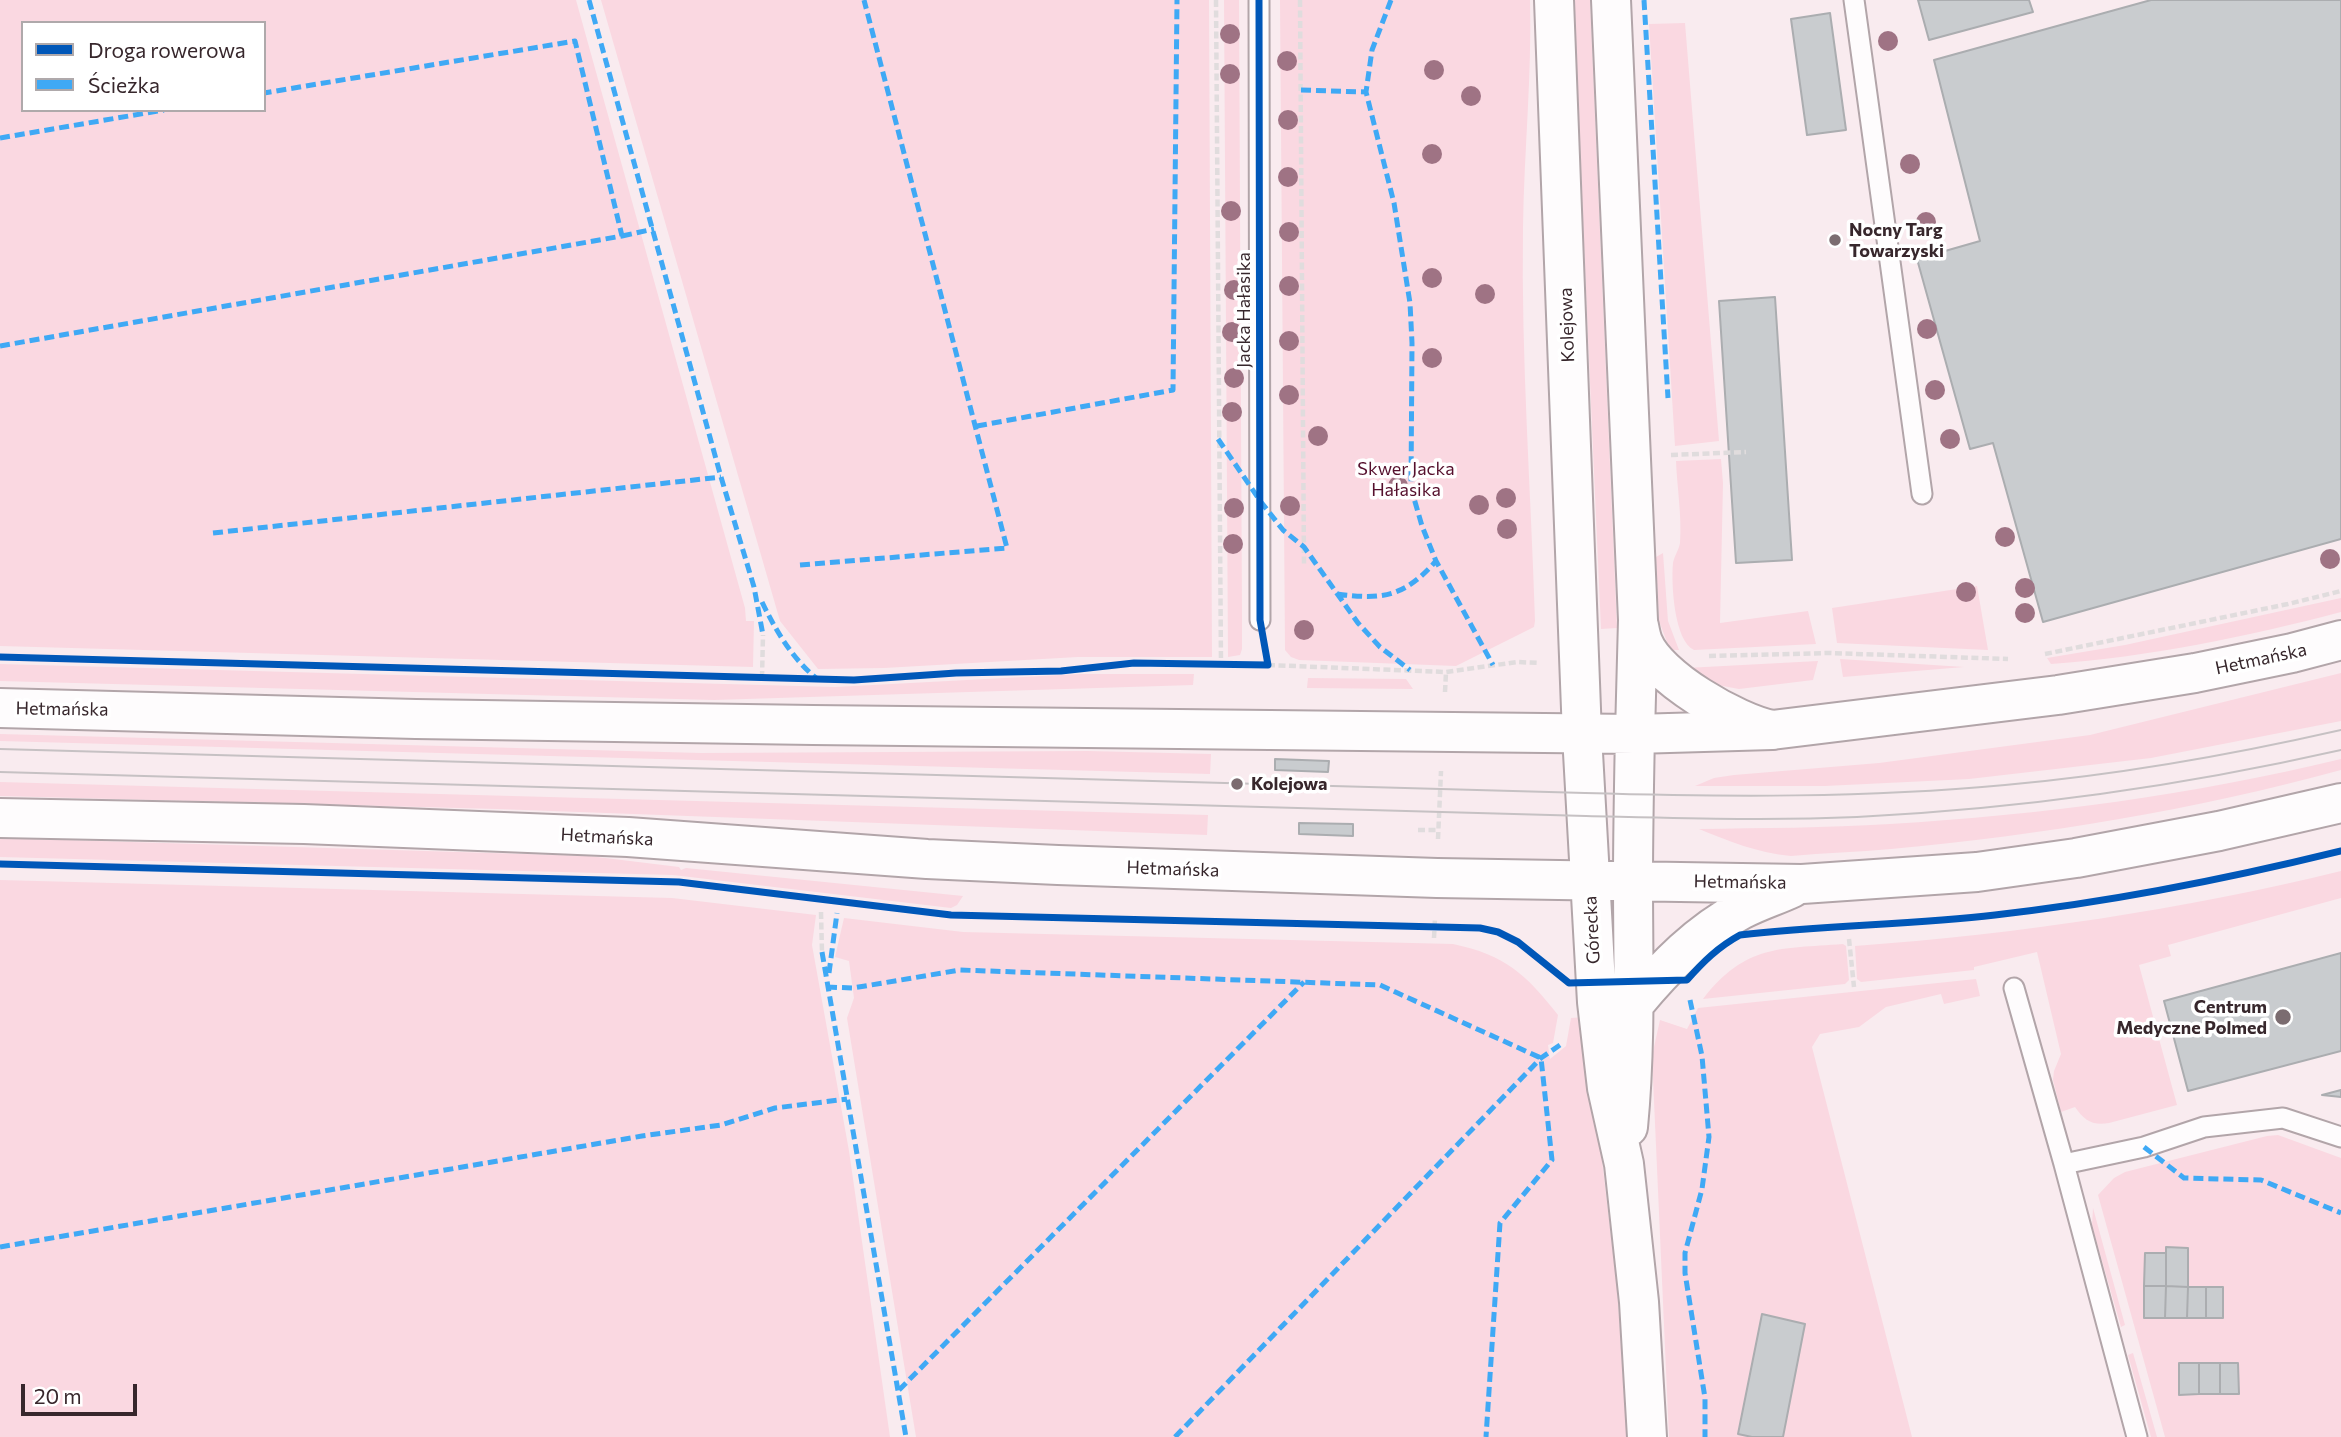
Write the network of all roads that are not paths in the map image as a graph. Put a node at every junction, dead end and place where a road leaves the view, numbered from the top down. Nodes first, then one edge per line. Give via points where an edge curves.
1 (1259, 0) edge
2 (1554, 0) edge
3 (1611, 0) edge
4 (1854, 0) edge
5 (1923, 494) dead end
6 (1260, 620) dead end
7 (1638, 620) junction
8 (2341, 640) edge
9 (0, 708) edge
10 (1773, 730) junction
11 (1635, 734) junction
12 (1582, 735) junction
13 (2341, 803) edge
14 (0, 818) edge
15 (1590, 880) junction
16 (1633, 880) junction
17 (1802, 884) junction
18 (2014, 988) dead end
19 (1635, 1003) junction
20 (2341, 1137) edge
21 (1624, 1164) junction
22 (2064, 1164) junction
23 (1647, 1437) edge
24 (2137, 1437) edge

1 - 6 lane, Jacka Hałasika
2 - 12 main road, Kolejowa
3 - 7 main road
4 - 5 lane
7 - 10 main road via 1643,644 1675,679 1744,722
7 - 11 main road
8 - 10 main road, Hetmańska via 2101,689
9 - 12 main road, Hetmańska
10 - 11 main road, Hetmańska
11 - 12 main road, Hetmańska
11 - 16 main road, Górecka
12 - 15 main road, Górecka
13 - 17 main road, Hetmańska via 2076,858 1965,873
14 - 15 main road, Hetmańska via 304,824 628,837 927,859
15 - 16 main road, Hetmańska
15 - 21 main road, Górecka via 1607,1088
16 - 17 main road, Hetmańska
16 - 19 main road, Górecka
17 - 19 main road via 1718,925 1682,952
18 - 22 lane
19 - 21 main road, Górecka
20 - 22 lane via 2283,1118 2204,1127 2144,1147
21 - 23 main road, Górecka
22 - 24 lane

